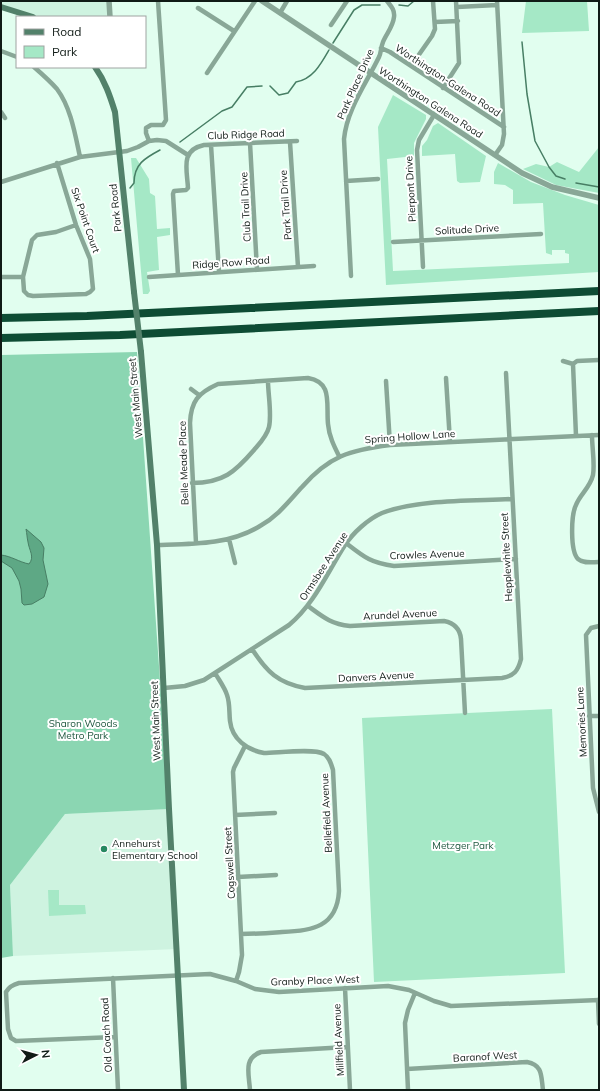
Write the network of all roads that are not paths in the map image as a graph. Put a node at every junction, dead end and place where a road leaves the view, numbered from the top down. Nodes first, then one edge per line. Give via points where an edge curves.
1 (109, 1) edge
2 (158, 1) edge
3 (255, 1) edge
4 (262, 1) edge
5 (287, 1) edge
6 (347, 1) edge
7 (387, 1) edge
8 (433, 1) edge
9 (456, 1) edge
10 (497, 3) edge
11 (1, 6) edge
12 (456, 7) junction
13 (198, 8) dead end
14 (280, 13) junction
15 (30, 16) edge
16 (110, 16) edge
17 (458, 21) junction
18 (435, 22) junction
19 (331, 25) dead end
20 (234, 31) junction
21 (381, 48) junction
22 (1, 52) edge
23 (16, 57) edge
24 (411, 66) junction
25 (35, 68) edge
26 (97, 68) edge
27 (207, 73) dead end
28 (370, 73) junction
29 (443, 88) junction
30 (1, 112) edge
31 (434, 115) junction
32 (5, 118) dead end
33 (504, 128) junction
34 (149, 141) junction
35 (298, 141) dead end
36 (290, 142) junction
37 (250, 143) junction
38 (211, 145) junction
39 (119, 152) junction
40 (188, 155) junction
41 (495, 155) junction
42 (80, 157) junction
43 (57, 163) junction
44 (378, 179) dead end
45 (346, 181) junction
46 (1, 182) edge
47 (599, 198) edge
48 (76, 226) junction
49 (541, 234) dead end
50 (422, 240) junction
51 (393, 242) dead end
52 (314, 266) dead end
53 (423, 266) dead end
54 (298, 267) junction
55 (258, 270) junction
56 (219, 272) junction
57 (178, 275) junction
58 (149, 276) dead end
59 (351, 276) dead end
60 (1, 277) edge
61 (23, 277) junction
62 (599, 291) edge
63 (599, 310) edge
64 (1, 318) edge
65 (1, 338) edge
66 (141, 352) joint
67 (599, 360) edge
68 (563, 361) dead end
69 (573, 364) junction
70 (506, 373) dead end
71 (446, 378) dead end
72 (268, 380) junction
73 (386, 381) dead end
74 (191, 389) dead end
75 (199, 395) junction
76 (592, 435) junction
77 (599, 435) edge
78 (576, 436) junction
79 (510, 439) junction
80 (450, 442) junction
81 (390, 445) junction
82 (339, 456) junction
83 (192, 484) junction
84 (512, 499) junction
85 (229, 539) junction
86 (196, 543) junction
87 (346, 544) junction
88 (157, 545) junction
89 (516, 559) junction
90 (599, 562) edge
91 (235, 563) dead end
92 (308, 606) junction
93 (599, 626) edge
94 (252, 649) junction
95 (215, 673) junction
96 (515, 673) joint
97 (463, 680) junction
98 (164, 688) junction
99 (465, 713) dead end
100 (589, 716) junction
101 (599, 716) edge
102 (245, 746) junction
103 (599, 812) edge
104 (275, 813) dead end
105 (235, 815) junction
106 (276, 875) dead end
107 (238, 877) junction
108 (242, 934) junction
109 (178, 975) junction
110 (113, 978) junction
111 (236, 981) junction
112 (345, 988) junction
113 (415, 993) junction
114 (598, 1000) edge
115 (599, 1024) edge
116 (115, 1037) junction
117 (348, 1047) junction
118 (407, 1069) junction
119 (118, 1090) edge
120 (184, 1090) edge
121 (250, 1090) edge
122 (350, 1090) edge
123 (408, 1090) edge
124 (543, 1090) edge

1 - 16 street
2 - 34 street via 166,120 163,125 151,125 146,128
3 - 20 street
4 - 14 street, Worthington Galena Road
5 - 14 street
6 - 19 street
7 - 21 street, Park Place Drive via 393,8 394,19
8 - 18 street
9 - 12 street
10 - 12 street
10 - 33 street
11 - 15 main road
12 - 17 street
13 - 20 street
14 - 28 street, Worthington Galena Road
17 - 18 street
17 - 29 street via 459,63
18 - 24 street via 432,36
20 - 27 street
21 - 24 street, Worthington-Galena Road
21 - 28 street, Park Place Drive via 380,56
22 - 23 street
24 - 29 street, Worthington-Galena Road
25 - 42 street via 57,89 65,103
26 - 39 main road, Park Road via 115,112
28 - 31 street, Worthington Galena Road
28 - 45 street, Park Place Drive via 347,124 344,140
29 - 33 street, Worthington-Galena Road
30 - 32 street
31 - 41 street, Worthington Galena Road
31 - 50 street, Pierpont Drive via 419,140 417,150
33 - 41 street via 502,144
34 - 39 street
34 - 40 street via 166,141
35 - 36 street, Club Ridge Road
36 - 37 street, Club Ridge Road
36 - 54 street, Park Trail Drive
37 - 38 street, Club Ridge Road
37 - 55 street, Club Trail Drive
38 - 40 street, Club Ridge Road via 196,146
38 - 56 street
39 - 42 street
39 - 66 main road, Park Road, bridge
40 - 57 street via 188,188 174,191 173,194
41 - 47 street, Worthington Galena Road via 547,185
42 - 43 street
43 - 46 street
43 - 48 street, Six Point Court
44 - 45 street
45 - 59 street, Park Place Drive
48 - 61 street via 37,235 32,240
48 - 61 street, Six Point Court via 90,259 93,289 90,292 28,295 22,286
49 - 50 street, Solitude Drive
50 - 51 street, Solitude Drive
50 - 53 street, Pierpont Drive
52 - 54 street, Ridge Row Road
54 - 55 street, Ridge Row Road
55 - 56 street, Ridge Row Road
56 - 57 street, Ridge Row Road
57 - 58 street, Ridge Row Road
60 - 61 street
62 - 64 highway
63 - 65 highway via 89,337
66 - 88 main road, West Main Street
67 - 69 street via 577,361
68 - 69 street
69 - 78 street
70 - 79 street, Hepplewhite Street
71 - 80 street
72 - 75 street via 218,384 205,389
72 - 82 street via 308,378 322,384 326,391 332,441
72 - 83 street via 269,426 263,440 232,473 212,482
73 - 81 street
74 - 75 street
75 - 83 street, Belle Meade Place via 190,412
76 - 77 street, Spring Hollow Lane
76 - 78 street, Spring Hollow Lane
76 - 90 street via 593,475 573,514 573,548 574,554 583,562
78 - 79 street, Spring Hollow Lane
79 - 80 street, Spring Hollow Lane
79 - 84 street, Hepplewhite Street
80 - 81 street, Spring Hollow Lane
81 - 82 street, Spring Hollow Lane via 364,448
82 - 85 street, Spring Hollow Lane via 319,469 271,519 260,527
83 - 86 street, Belle Meade Place
84 - 87 street, Ormsbee Avenue via 419,504 382,514 368,522
84 - 89 street, Hepplewhite Street
85 - 86 street, Spring Hollow Lane
85 - 91 street
86 - 88 street, Spring Hollow Lane
87 - 89 street, Crowles Avenue via 369,560 394,566
87 - 92 street, Ormsbee Avenue
88 - 98 main road, West Main Street
89 - 96 street, Hepplewhite Street via 521,659
92 - 94 street, Ormsbee Avenue via 289,625
92 - 97 street, Arundel Avenue via 338,625 444,621 452,624 460,634
93 - 100 street, Memories Lane via 595,626 586,635
94 - 95 street, Ormsbee Avenue
94 - 97 street, Danvers Avenue via 275,677 288,684 305,688
95 - 98 street, Ormsbee Avenue via 204,680 185,686
95 - 102 street via 228,696 235,734
96 - 97 street, Danvers Avenue via 502,678
97 - 99 street, Arundel Avenue
98 - 109 main road, West Main Street
100 - 101 street
100 - 103 street, Memories Lane via 594,788
102 - 105 street, Cogswell Street via 233,772
102 - 108 street, Bellefield Avenue via 264,754 315,751 324,754 330,761 333,770 339,901 330,918 315,928 291,932
104 - 105 street
105 - 107 street, Cogswell Street
106 - 107 street
107 - 108 street, Cogswell Street
108 - 111 street, Cogswell Street via 242,955
109 - 110 street, Granby Place West
109 - 111 street, Granby Place West via 210,974
109 - 120 main road, West Main Street
110 - 116 street, Old Coach Road
110 - 116 street, Granby Place West via 19,983 9,988 6,998 8,1030 11,1038 16,1041
111 - 112 street, Granby Place West via 255,989 279,992
112 - 113 street, Granby Place West via 388,986
112 - 117 street, Millfield Avenue
113 - 114 street, Granby Place West via 451,1006
113 - 118 street via 405,1023
114 - 115 street
116 - 119 street, Old Coach Road
117 - 121 street via 261,1052 254,1055 249,1061
117 - 122 street, Millfield Avenue
118 - 123 street
118 - 124 street, Baranof West via 527,1062 539,1068

